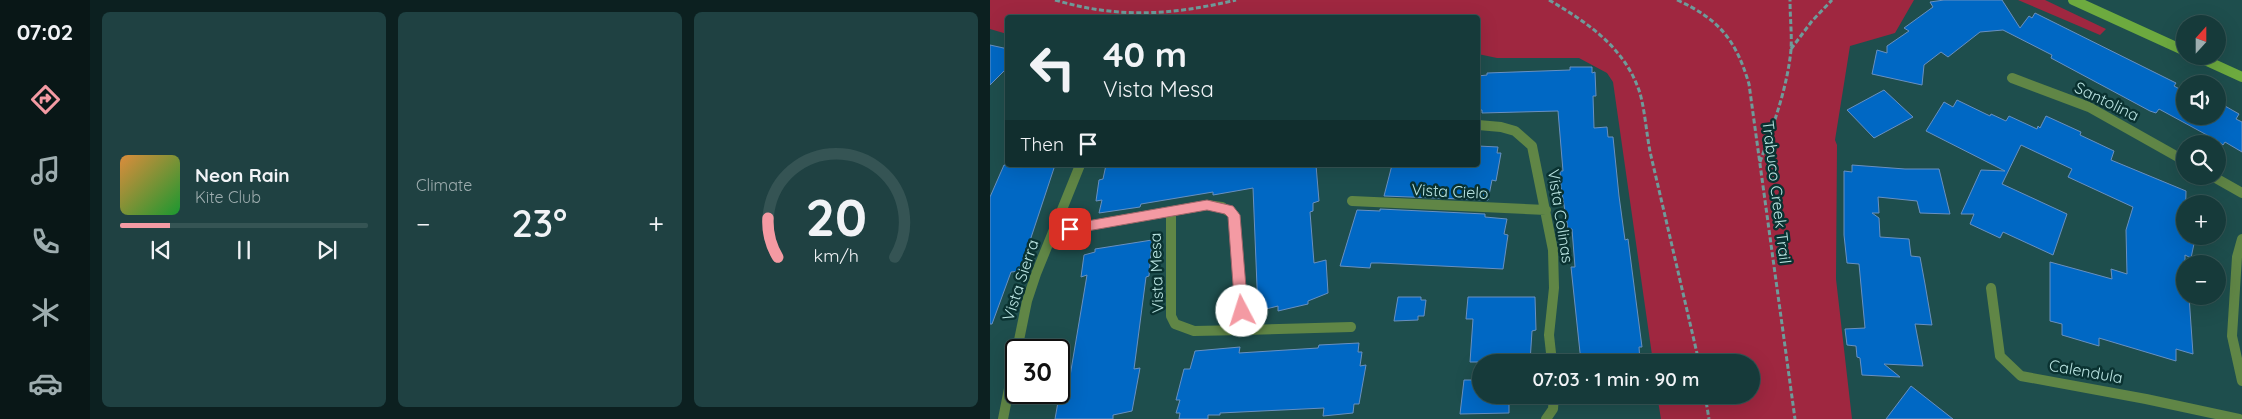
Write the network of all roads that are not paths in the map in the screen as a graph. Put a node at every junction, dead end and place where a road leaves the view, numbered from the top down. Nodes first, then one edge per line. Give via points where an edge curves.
1 (2073, 0) edge
2 (2176, 47) edge
3 (2216, 65) edge
4 (2242, 77) edge
5 (2012, 78) dead end
6 (1480, 125) edge
7 (2176, 156) edge
8 (1079, 167) edge
9 (2226, 184) edge
10 (2242, 193) edge
11 (1352, 201) dead end
12 (1546, 210) junction
13 (1171, 211) junction
14 (1053, 232) junction
15 (2242, 239) edge
16 (1991, 288) dead end
17 (1351, 327) dead end
18 (1243, 330) junction
19 (1020, 339) edge
20 (1551, 354) edge
21 (2242, 380) edge
22 (1006, 404) edge
23 (1553, 404) edge
24 (1003, 419) edge
25 (1546, 419) edge
26 (2239, 419) edge

1 - 2 main road
3 - 4 main road
5 - 7 street, Santolina via 2089,108
6 - 12 street, Vista Colinas via 1516,130 1526,136 1532,146
8 - 14 street, Vista Sierra
9 - 10 street
11 - 12 street, Vista Cielo
12 - 20 street, Vista Colinas via 1553,250
13 - 14 street, Vista Mesa
13 - 18 street, Vista Mesa via 1207,205 1228,209 1234,215
13 - 18 street, Vista Mesa via 1171,316 1175,324 1194,331
14 - 19 street, Vista Sierra via 1027,301
15 - 21 street via 2237,257 2232,336
16 - 26 street, Calendula via 2000,356 2021,376 2146,398
17 - 18 street, Vista Mesa
22 - 24 street, Vista Sierra
23 - 25 street

